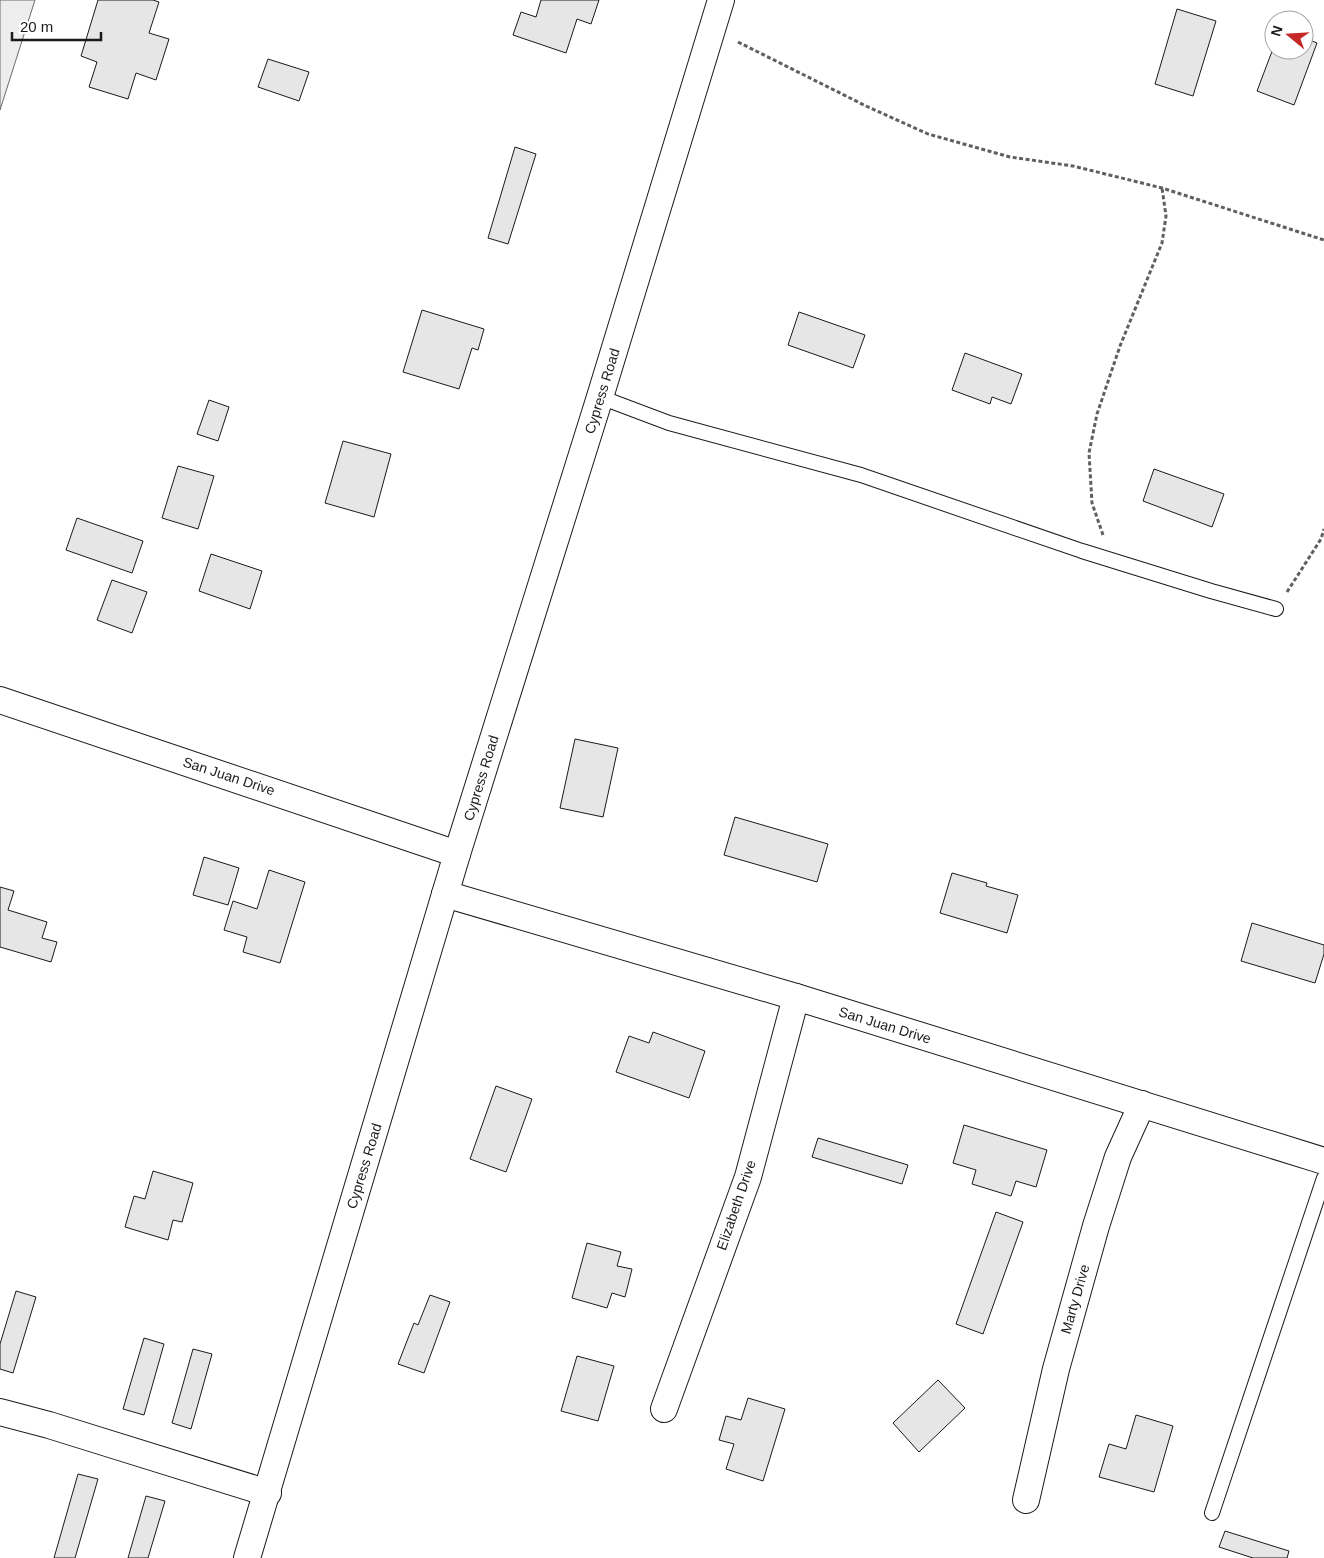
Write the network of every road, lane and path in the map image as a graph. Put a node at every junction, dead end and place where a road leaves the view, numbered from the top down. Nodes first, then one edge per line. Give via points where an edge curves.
1 (721, 0) edge
2 (713, 28) junction
3 (1162, 188) junction
4 (1324, 240) edge
5 (600, 397) junction
6 (1324, 529) edge
7 (1113, 561) junction
8 (1276, 609) joint
9 (0, 700) edge
10 (457, 854) junction
11 (445, 894) junction
12 (796, 997) junction
13 (1142, 1104) junction
14 (1324, 1161) edge
15 (1324, 1178) edge
16 (664, 1409) dead end
17 (0, 1412) edge
18 (268, 1493) junction
19 (1026, 1500) dead end
20 (1212, 1513) dead end
21 (247, 1558) edge

1 - 2 street, Cypress Road
2 - 3 path via 928,134 1010,157 1073,166
2 - 5 street, Cypress Road
3 - 4 path
3 - 7 path via 1166,216 1162,243 1097,414 1089,453 1092,503
5 - 7 lane via 669,423 861,474
5 - 10 street, Cypress Road
6 - 8 path via 1321,539
7 - 8 lane
9 - 10 street, San Juan Drive
10 - 11 street, Cypress Road
11 - 12 street, San Juan Drive
11 - 18 street, Cypress Road
12 - 13 street, San Juan Drive
12 - 16 street, Elizabeth Drive via 748,1177
13 - 14 street, San Juan Drive
13 - 19 street, Marty Drive via 1118,1157 1096,1226 1056,1369
15 - 20 lane
17 - 18 street
18 - 21 street, Cypress Road

